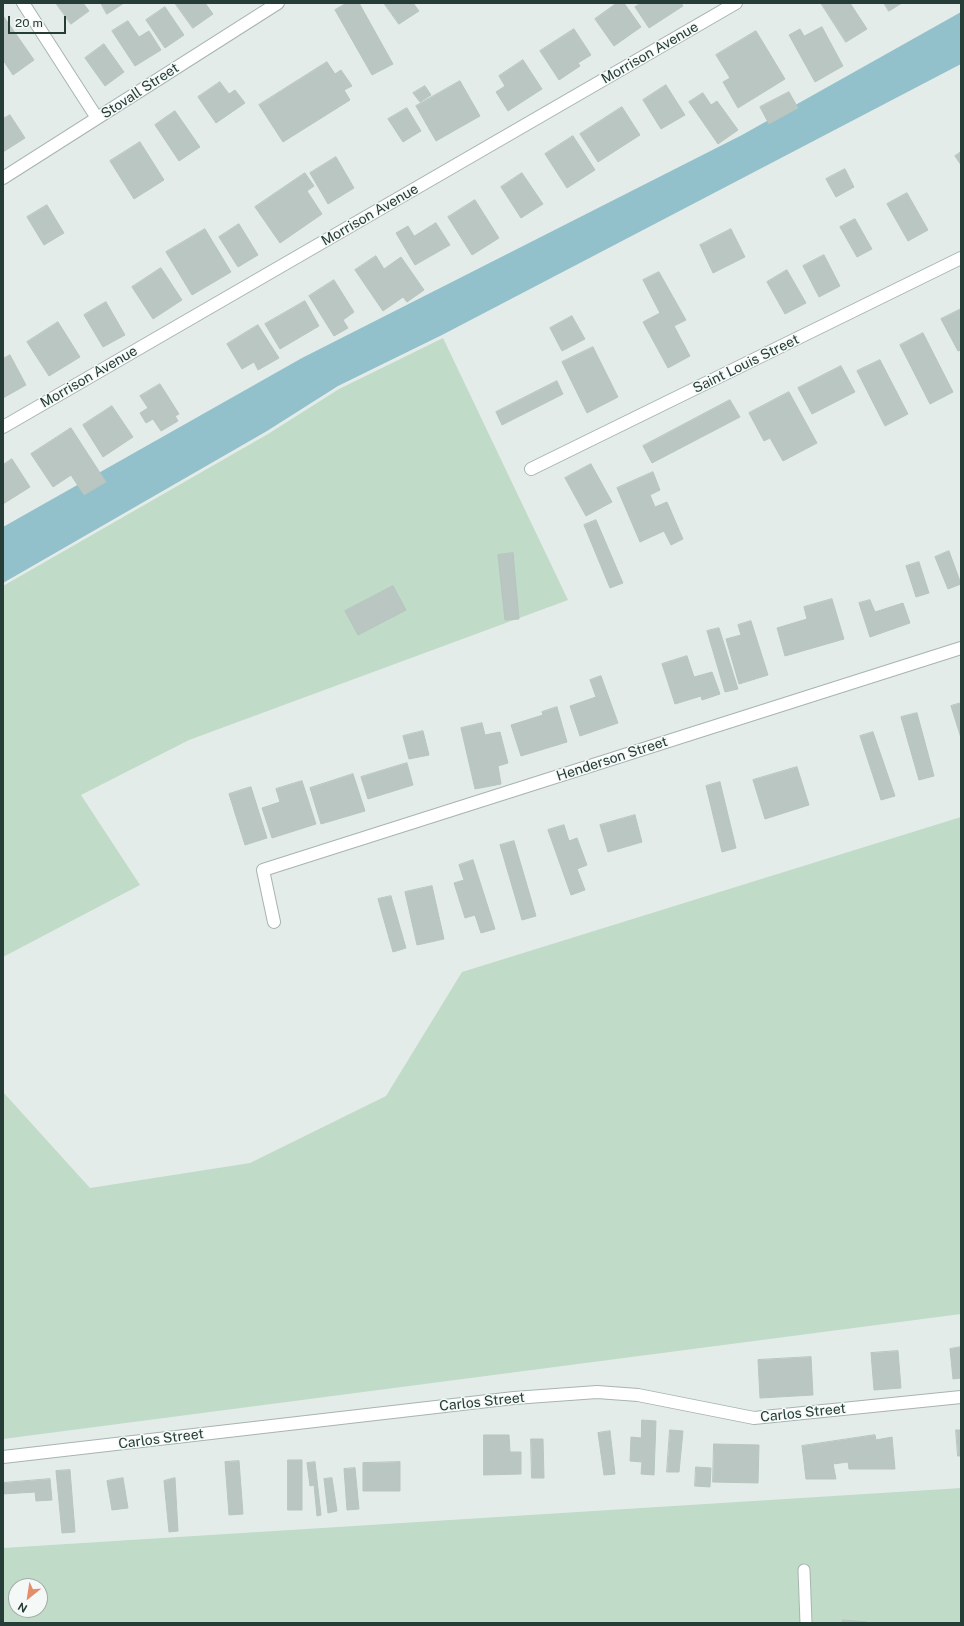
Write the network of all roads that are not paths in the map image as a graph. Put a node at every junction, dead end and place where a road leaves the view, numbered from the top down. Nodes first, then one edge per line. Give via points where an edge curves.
1 (22, 3) edge
2 (278, 3) edge
3 (736, 3) edge
4 (98, 118) junction
5 (3, 178) edge
6 (961, 258) edge
7 (3, 427) edge
8 (531, 469) dead end
9 (961, 648) edge
10 (274, 922) dead end
11 (961, 1397) edge
12 (3, 1457) edge
13 (804, 1570) dead end
14 (806, 1623) edge

1 - 4 street
2 - 4 street, Stovall Street
3 - 7 street, Morrison Avenue
4 - 5 street, Stovall Street
6 - 8 street, Saint Louis Street
9 - 10 street, Henderson Street via 263,870
11 - 12 street, Carlos Street via 754,1418 638,1395 597,1392 514,1398
13 - 14 lane

